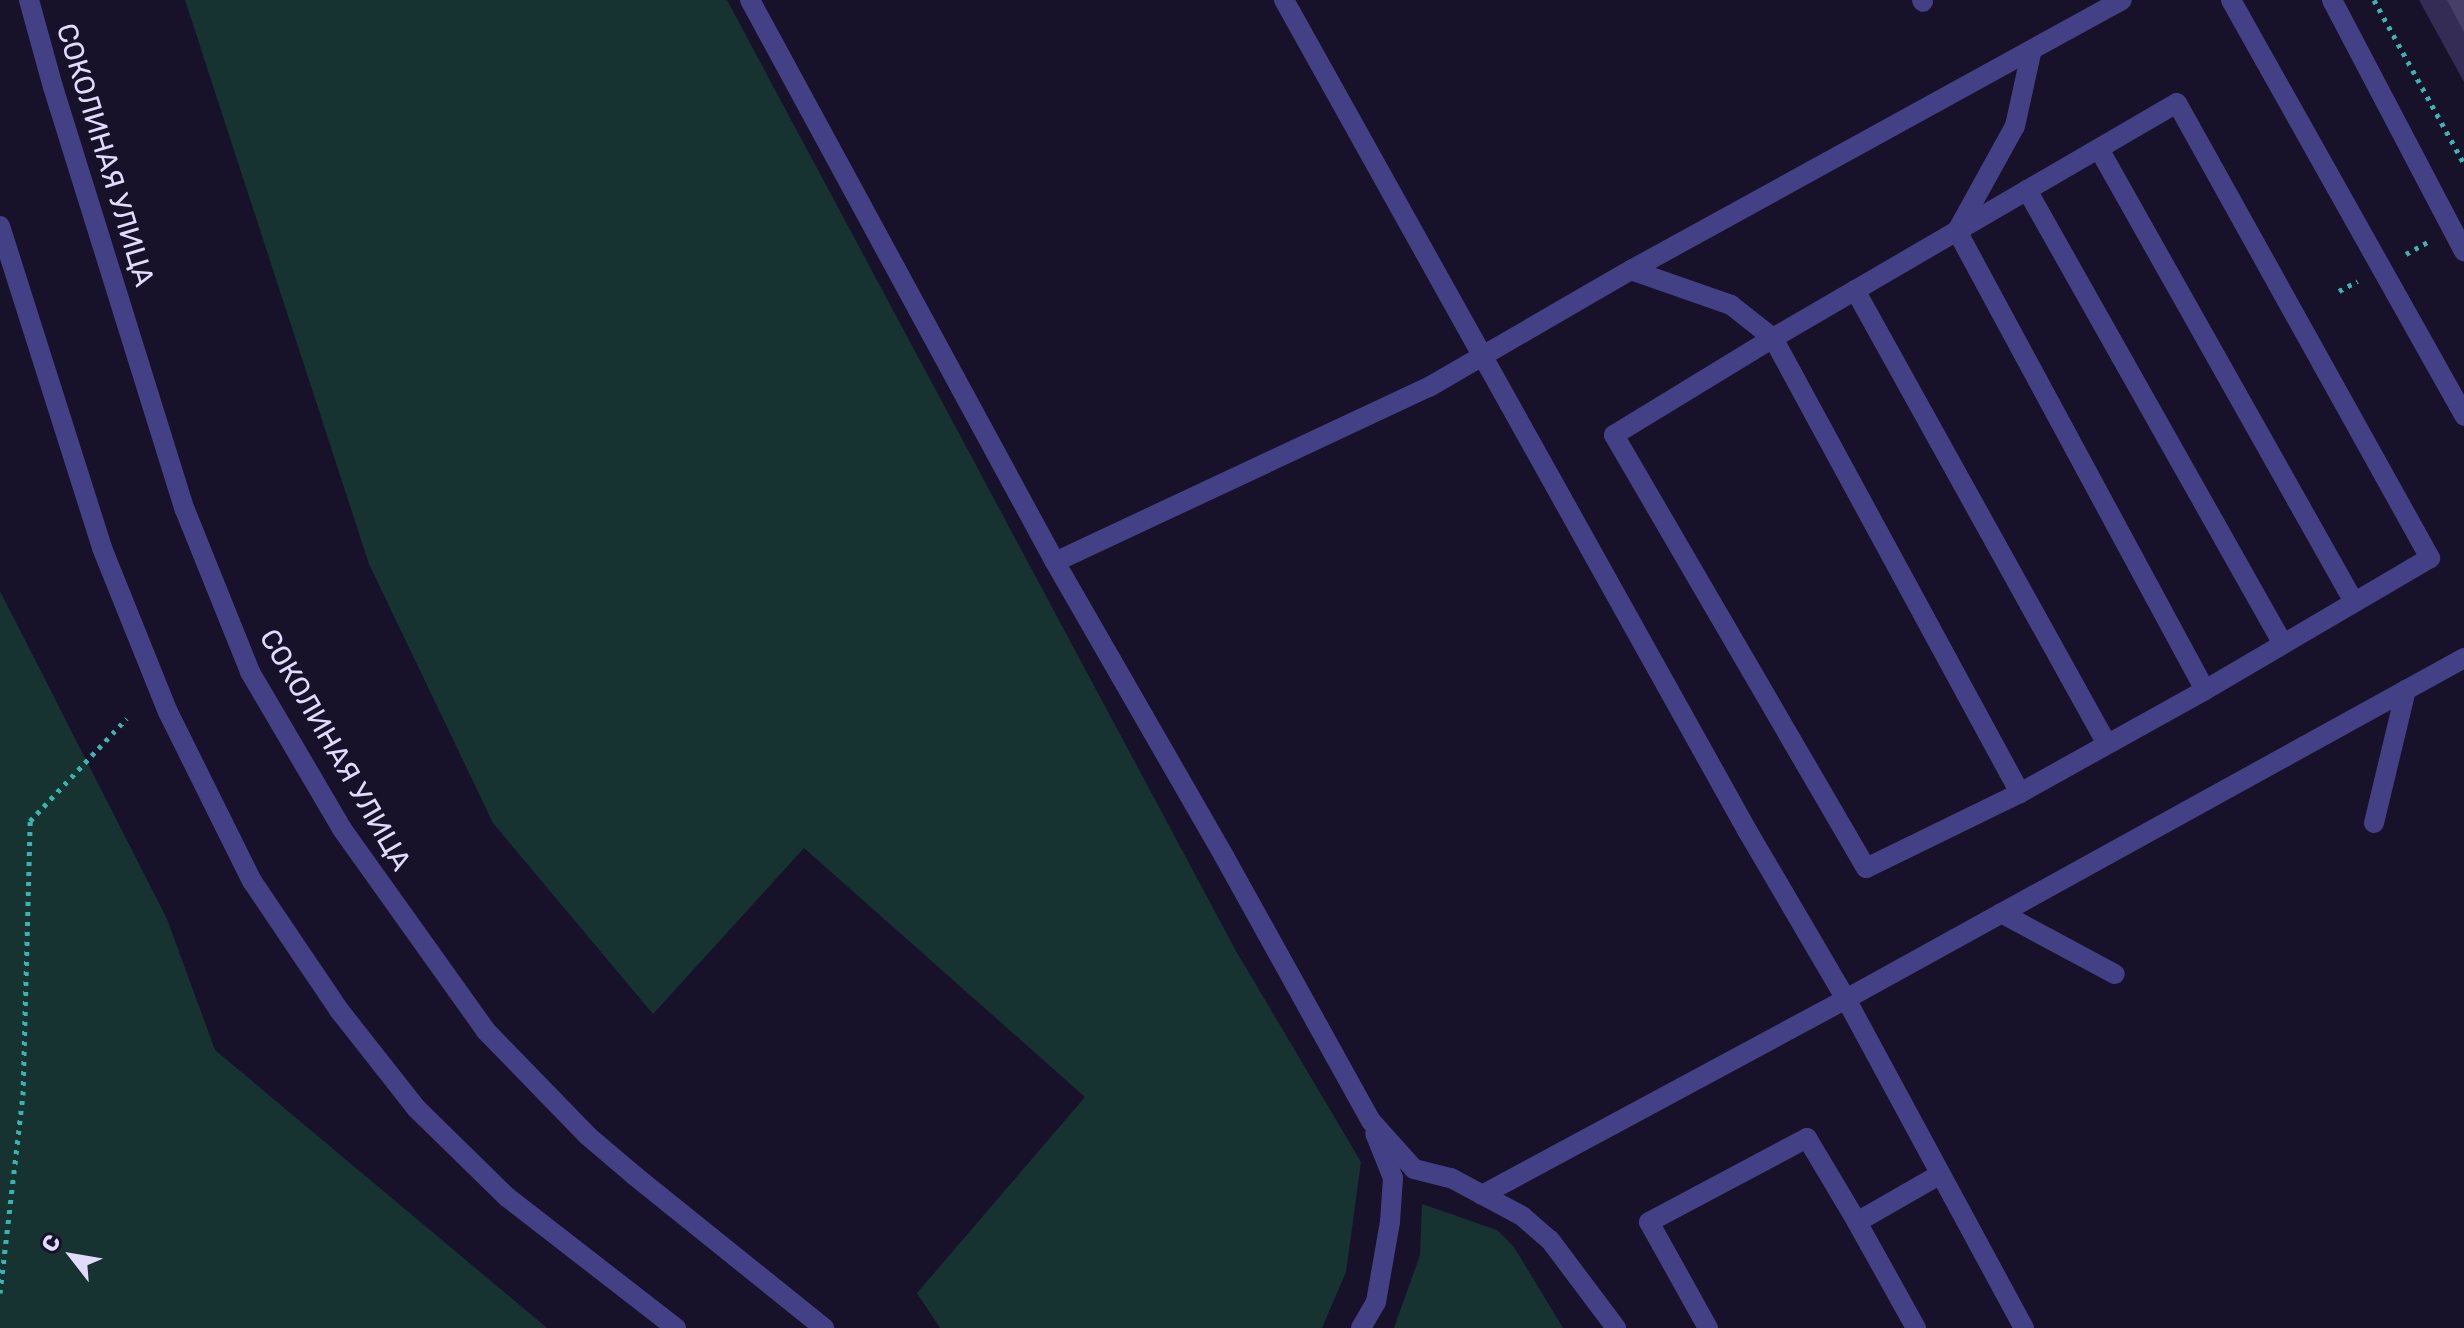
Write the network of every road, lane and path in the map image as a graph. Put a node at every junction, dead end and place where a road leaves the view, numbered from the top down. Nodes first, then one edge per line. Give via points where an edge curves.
1 (29, 0) edge
2 (750, 0) edge
3 (1284, 0) edge
4 (2122, 0) edge
5 (2231, 0) edge
6 (2332, 0) edge
7 (2374, 0) edge
8 (2031, 53) junction
9 (2099, 149) junction
10 (2464, 164) edge
11 (2027, 190) junction
12 (0, 226) edge
13 (1957, 231) junction
14 (2464, 251) edge
15 (1631, 270) junction
16 (1855, 290) junction
17 (1773, 338) junction
18 (1482, 358) junction
19 (2464, 416) edge
20 (1055, 562) junction
21 (2354, 602) junction
22 (2283, 644) junction
23 (2464, 658) edge
24 (2205, 690) junction
25 (2406, 690) junction
26 (127, 718) dead end
27 (2107, 744) junction
28 (2020, 793) junction
29 (2374, 823) dead end
30 (2001, 913) junction
31 (2115, 974) dead end
32 (1846, 999) junction
33 (1371, 1121) junction
34 (1939, 1175) junction
35 (1482, 1195) junction
36 (1857, 1222) junction
37 (0, 1293) edge
38 (676, 1328) edge
39 (824, 1328) edge
40 (1361, 1328) edge
41 (1616, 1328) edge
42 (1708, 1328) edge
43 (1916, 1328) edge
44 (2024, 1328) edge

1 - 39 street, СОКОЛИНАЯ УЛИЦА via 185,510 250,672 342,829 486,1031 600,1146
2 - 20 street
3 - 18 street
4 - 8 street
5 - 19 street
6 - 14 street
7 - 10 path
8 - 13 street via 2015,126
8 - 15 street
9 - 11 street
9 - 21 street
9 - 21 street via 2177,103 2430,558
11 - 13 street
11 - 22 street
12 - 38 street via 102,548 168,712 252,881 339,1010 416,1108 507,1197
13 - 16 street
13 - 24 street
15 - 17 street via 1731,305
15 - 18 street
16 - 17 street
16 - 27 street
17 - 28 street
17 - 28 street via 1614,435 1866,868
18 - 20 street
18 - 32 street
20 - 33 street
21 - 22 street
22 - 24 street
23 - 25 street
24 - 27 street
25 - 29 street
25 - 30 street
26 - 37 path via 30,821 23,1095
27 - 28 street
30 - 31 street
30 - 32 street
32 - 34 street
32 - 35 street
33 - 35 street via 1414,1169 1451,1178
33 - 40 street via 1393,1178 1376,1302
34 - 36 street
34 - 44 street
35 - 41 street via 1522,1216 1550,1240
36 - 42 street via 1807,1138 1649,1222
36 - 43 street

